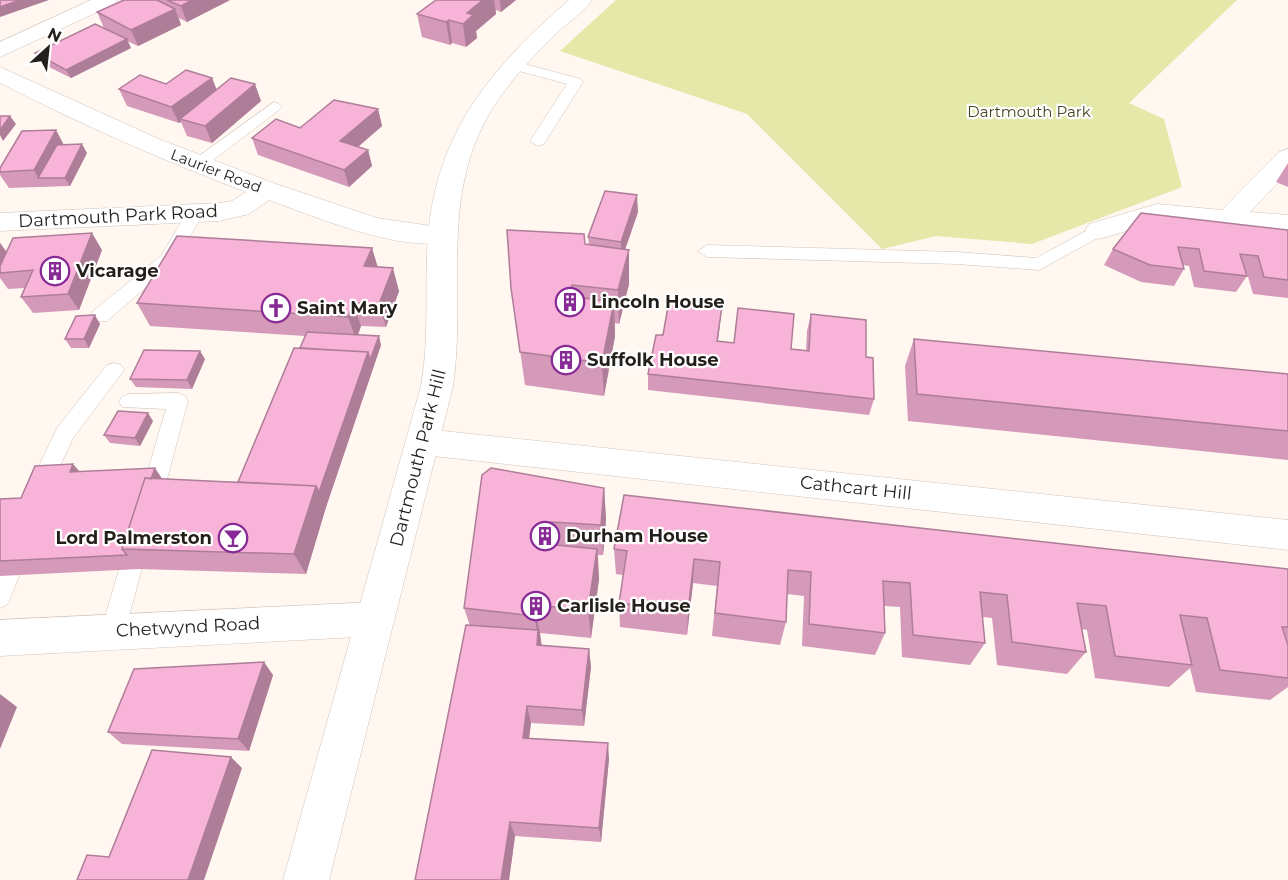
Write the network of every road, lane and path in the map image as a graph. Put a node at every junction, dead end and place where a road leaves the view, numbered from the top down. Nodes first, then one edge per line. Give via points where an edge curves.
1 (108, 0) edge
2 (578, 1) edge
3 (0, 50) edge
4 (513, 65) junction
5 (0, 74) edge
6 (274, 107) dead end
7 (538, 141) dead end
8 (1288, 157) edge
9 (198, 164) junction
10 (266, 190) junction
11 (195, 213) junction
12 (1228, 219) junction
13 (0, 222) edge
14 (1288, 224) edge
15 (1099, 230) joint
16 (442, 235) junction
17 (707, 251) dead end
18 (100, 316) dead end
19 (114, 370) dead end
20 (129, 402) dead end
21 (424, 442) junction
22 (27, 513) edge
23 (1288, 535) edge
24 (376, 619) junction
25 (113, 632) junction
26 (0, 638) edge
27 (306, 880) edge

1 - 3 street
2 - 4 street, Dartmouth Park Hill
4 - 7 lane via 576,82
4 - 16 street, Dartmouth Park Hill via 483,100 467,131 451,177
5 - 9 street, Laurier Road via 74,113
6 - 9 lane
8 - 12 street
9 - 10 street, Laurier Road
10 - 11 street, Dartmouth Park Road via 240,208
10 - 16 street, Laurier Road via 385,230 417,236
11 - 13 street, Dartmouth Park Road
11 - 18 lane via 167,260
12 - 14 street
12 - 15 street via 1157,213
15 - 17 lane via 1039,264
16 - 21 street, Dartmouth Park Hill via 441,365
19 - 22 lane via 64,434
20 - 25 lane via 178,401
21 - 23 street, Cathcart Hill
21 - 24 street, Dartmouth Park Hill
24 - 25 street, Chetwynd Road
24 - 27 street, Dartmouth Park Hill
25 - 26 street, Chetwynd Road

